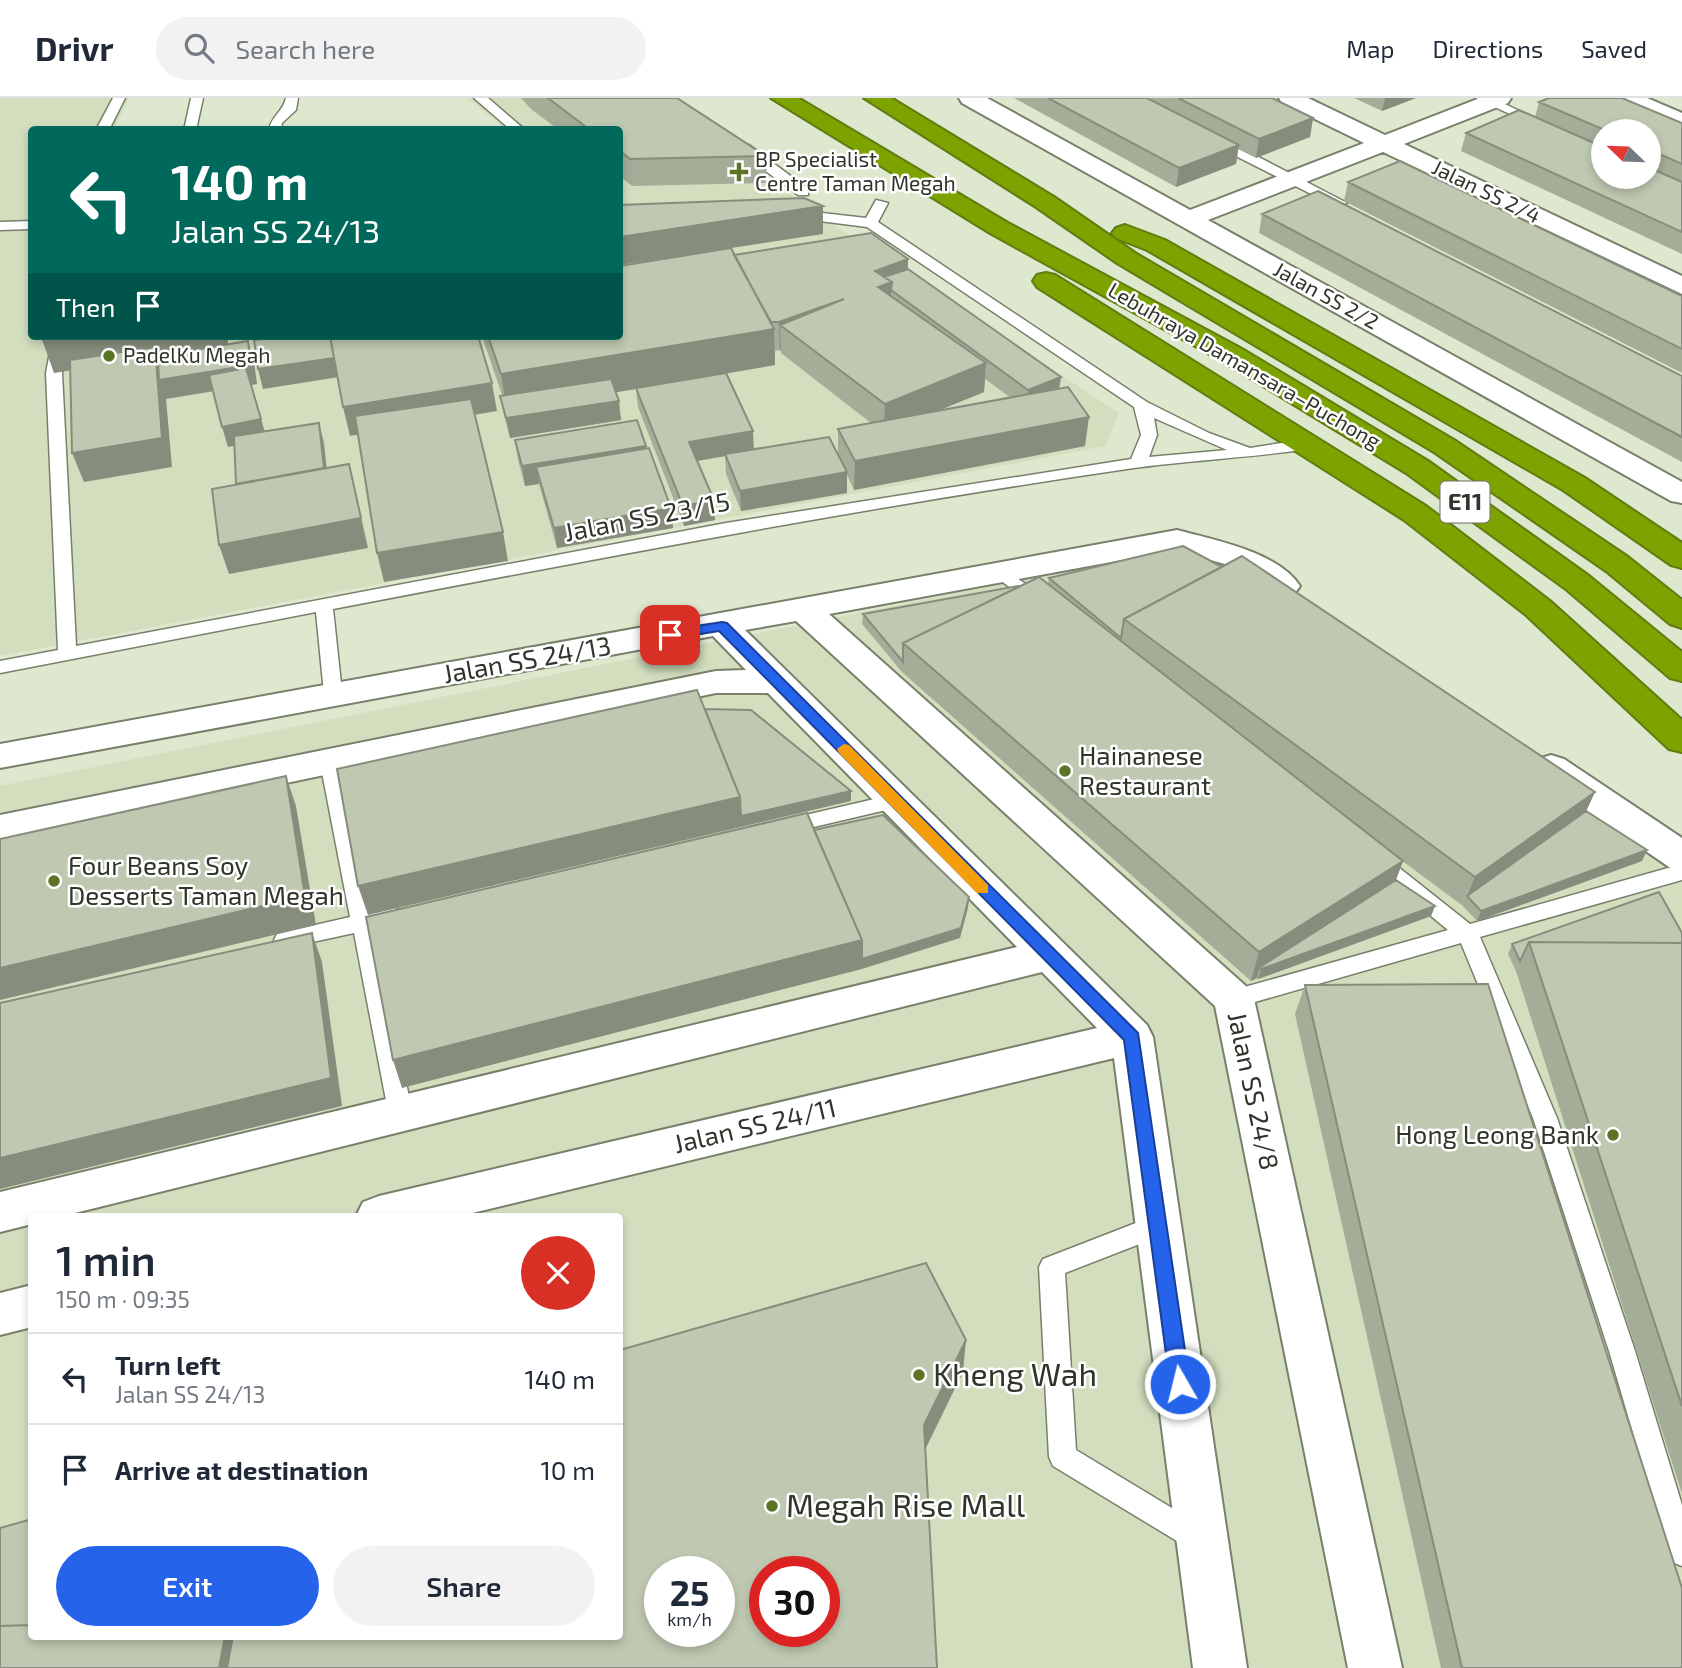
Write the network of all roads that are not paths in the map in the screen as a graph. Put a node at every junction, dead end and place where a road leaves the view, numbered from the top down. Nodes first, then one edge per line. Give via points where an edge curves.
1 (119, 98) edge
2 (197, 98) edge
3 (292, 98) edge
4 (480, 98) edge
5 (782, 98) edge
6 (875, 98) edge
7 (970, 98) edge
8 (1290, 98) edge
9 (1628, 98) edge
10 (1491, 99) edge
11 (1682, 121) edge
12 (104, 126) edge
13 (191, 126) edge
14 (275, 126) edge
15 (514, 126) edge
16 (1194, 129) edge
17 (1553, 130) edge
18 (730, 138) edge
19 (1384, 142) junction
20 (1293, 179) junction
21 (803, 192) dead end
22 (1045, 202) junction
23 (881, 203) dead end
24 (1353, 210) edge
25 (776, 211) edge
26 (1188, 219) junction
27 (871, 223) junction
28 (28, 225) edge
29 (0, 226) edge
30 (999, 228) junction
31 (1682, 286) edge
32 (59, 340) edge
33 (1141, 405) junction
34 (1307, 444) junction
35 (1250, 453) junction
36 (1137, 463) junction
37 (1680, 490) edge
38 (1682, 558) edge
39 (1002, 573) junction
40 (324, 605) junction
41 (1315, 607) edge
42 (804, 610) junction
43 (1056, 613) edge
44 (1682, 617) edge
45 (722, 626) junction
46 (67, 654) junction
47 (0, 667) edge
48 (1682, 670) edge
49 (777, 681) junction
50 (333, 693) junction
51 (1682, 740) edge
52 (1521, 748) edge
53 (0, 757) edge
54 (330, 762) junction
55 (896, 801) junction
56 (0, 829) edge
57 (763, 832) edge
58 (1359, 847) edge
59 (1682, 857) edge
60 (1682, 872) edge
61 (416, 911) edge
62 (362, 923) junction
63 (1468, 934) junction
64 (268, 944) edge
65 (1047, 955) junction
66 (1234, 999) junction
67 (1132, 1037) junction
68 (401, 1116) junction
69 (0, 1212) edge
70 (392, 1213) edge
71 (1159, 1225) junction
72 (28, 1307) edge
73 (0, 1314) edge
74 (1201, 1542) junction
75 (1682, 1552) edge
76 (1220, 1668) edge
77 (1375, 1668) edge

1 - 12 lane
2 - 13 lane
3 - 14 lane via 290,110
4 - 15 lane
5 - 30 highway, Lebuhraya Damansara–Puchong / E11
6 - 22 highway, Lebuhraya Damansara–Puchong / E11
7 - 26 street, Jalan SS 2/2
8 - 19 street, Jalan SS 2/4
9 - 11 street
10 - 17 lane
10 - 19 street
16 - 20 lane
18 - 21 lane
19 - 20 street
19 - 31 street, Jalan SS 2/4
20 - 24 lane
20 - 26 street
22 - 38 highway via 1156,245 1574,484
22 - 44 highway, Lebuhraya Damansara–Puchong / E11 via 1126,258 1444,446 1617,564
23 - 27 lane
25 - 27 lane
26 - 37 street, Jalan SS 2/2
27 - 33 lane
28 - 29 lane
30 - 34 highway via 1016,254 1043,279
30 - 48 highway, Lebuhraya Damansara–Puchong / E11 via 1232,355 1417,467 1578,583
32 - 46 lane via 54,373
33 - 35 lane
33 - 36 lane via 1150,440
34 - 35 lane, Jalan SS 23/15
34 - 51 highway via 1415,513 1538,608
35 - 36 lane, Jalan SS 23/15
36 - 40 lane, Jalan SS 23/15 via 726,528
39 - 41 street, Jalan SS 24/13 via 1177,540 1246,560
39 - 42 street, Jalan SS 24/13
39 - 43 lane
40 - 46 lane, Jalan SS 23/15
40 - 50 lane
42 - 45 street, Jalan SS 24/13
42 - 49 street via 784,640
42 - 66 street, Jalan SS 24/8
45 - 49 street
45 - 50 street, Jalan SS 24/13
46 - 47 lane, Jalan SS 23/15
49 - 54 street via 716,681
49 - 55 street
50 - 53 street, Jalan SS 24/13
52 - 59 street
54 - 56 street
54 - 62 lane
55 - 57 lane
55 - 65 street
58 - 63 lane
60 - 63 lane
61 - 62 lane
62 - 64 lane
62 - 68 lane
63 - 66 lane
63 - 75 lane via 1545,1118
65 - 67 street
65 - 68 street
66 - 77 street, Jalan SS 24/8
67 - 70 street, Jalan SS 24/11
67 - 71 street
68 - 69 street
71 - 74 street
71 - 74 lane via 1052,1267 1063,1457
72 - 73 street
74 - 76 street

